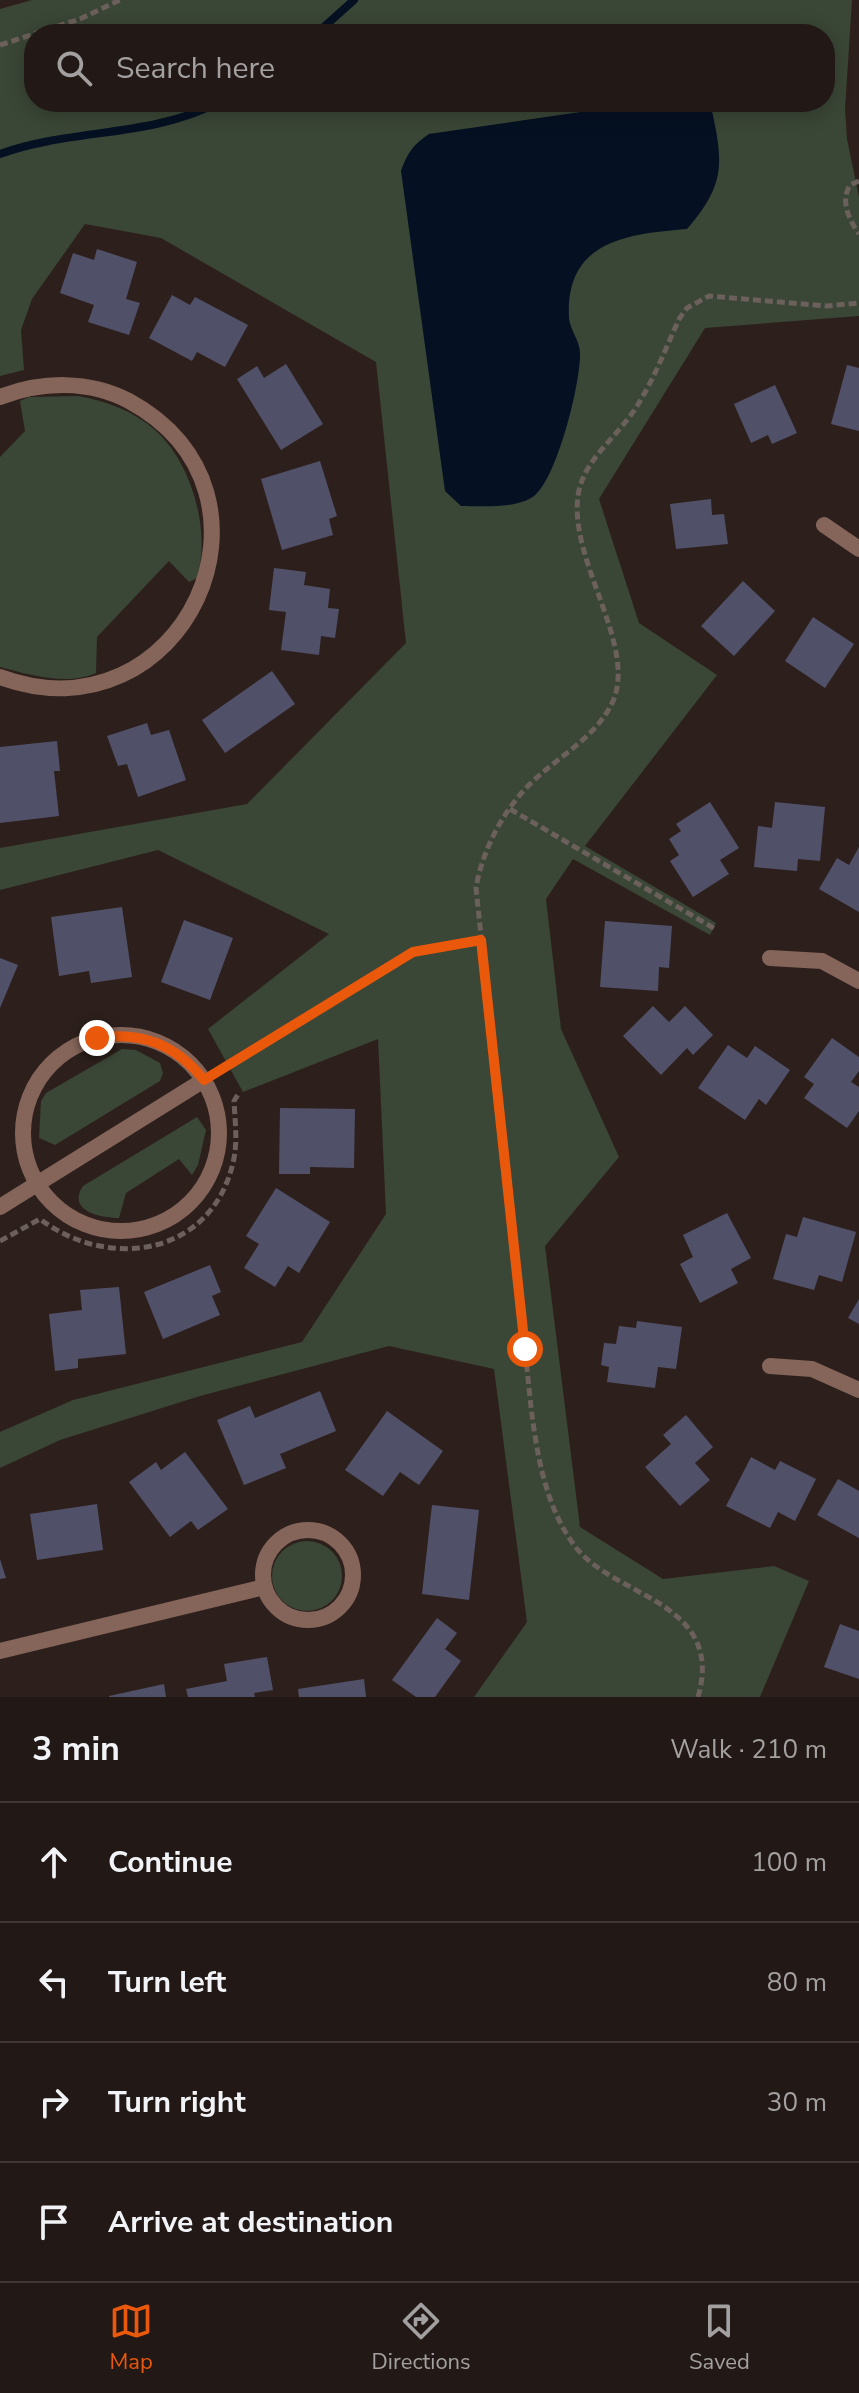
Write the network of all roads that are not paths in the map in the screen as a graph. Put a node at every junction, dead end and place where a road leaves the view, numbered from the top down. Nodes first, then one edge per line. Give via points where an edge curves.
1 (0, 397) edge
2 (824, 525) dead end
3 (859, 549) edge
4 (0, 677) edge
5 (770, 958) dead end
6 (859, 981) edge
7 (204, 1080) junction
8 (37, 1184) junction
9 (0, 1207) edge
10 (770, 1366) dead end
11 (859, 1390) edge
12 (264, 1587) junction
13 (0, 1651) edge

1 - 4 street via 33,387 70,385 107,392 140,407 191,459 208,500 212,543 207,577 193,610 173,639 147,662 116,678 74,688 39,688
2 - 3 street
5 - 6 street via 822,961
7 - 8 street
7 - 8 street via 176,1051 138,1036 97,1038 60,1056 34,1087 26,1106 23,1146
7 - 8 street via 219,1119 216,1160 197,1196 173,1216 145,1228 103,1230 65,1214
8 - 9 street
10 - 11 street via 812,1369
12 - 12 street via 274,1606 294,1618 326,1617 350,1593 351,1560 328,1534 294,1531 268,1553
12 - 13 street

